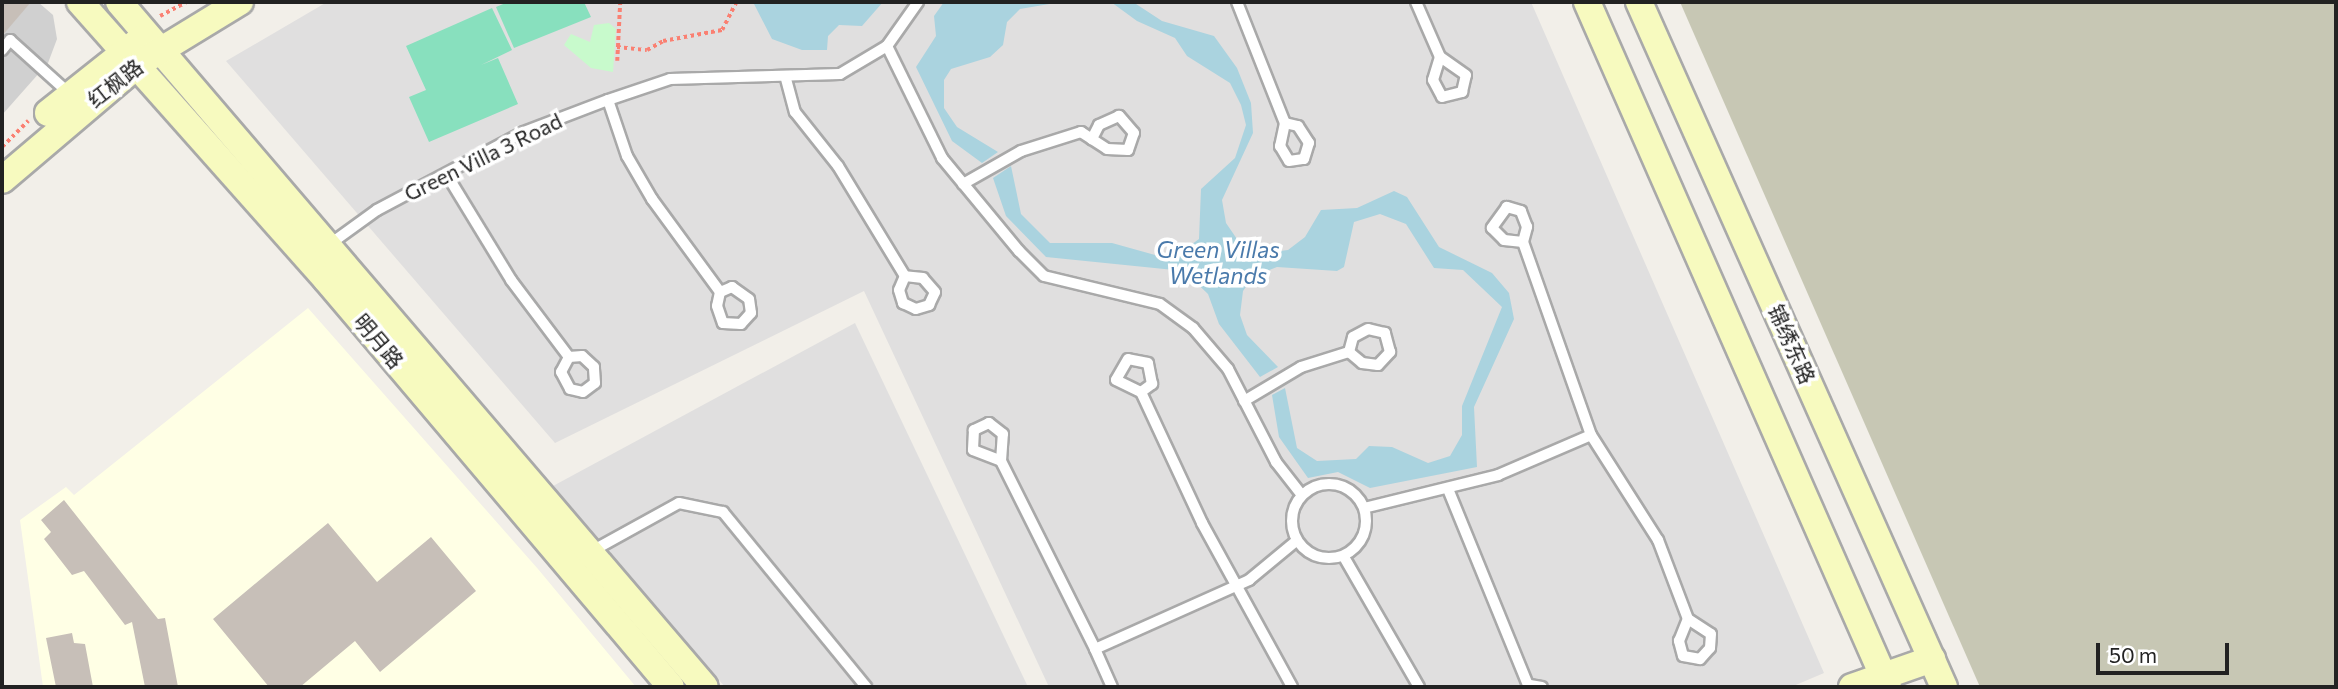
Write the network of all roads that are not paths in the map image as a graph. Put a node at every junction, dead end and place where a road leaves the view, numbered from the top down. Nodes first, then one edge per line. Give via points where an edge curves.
1 (80, 2) edge
2 (119, 2) edge
3 (208, 2) edge
4 (240, 2) edge
5 (918, 2) edge
6 (1237, 2) edge
7 (1416, 2) edge
8 (1587, 2) edge
9 (1639, 2) edge
10 (155, 40) junction
11 (887, 46) junction
12 (2, 50) edge
13 (133, 56) junction
14 (1440, 57) dead end
15 (786, 79) junction
16 (70, 94) junction
17 (608, 100) junction
18 (1285, 123) dead end
19 (1092, 139) dead end
20 (2, 158) edge
21 (447, 174) junction
22 (2, 180) edge
23 (963, 184) junction
24 (1523, 242) dead end
25 (330, 244) junction
26 (905, 276) dead end
27 (720, 292) dead end
28 (1349, 352) dead end
29 (569, 357) dead end
30 (1141, 392) dead end
31 (1244, 401) junction
32 (1591, 435) junction
33 (1001, 461) dead end
34 (1448, 489) junction
35 (1300, 493) junction
36 (1368, 507) junction
37 (1295, 542) junction
38 (592, 551) junction
39 (1344, 557) junction
40 (1238, 585) junction
41 (1688, 620) dead end
42 (1095, 649) junction
43 (1932, 659) junction
44 (1885, 681) edge
45 (1530, 686) edge
46 (671, 687) edge
47 (705, 687) edge
48 (866, 687) edge
49 (1112, 687) edge
50 (1292, 687) edge
51 (1419, 687) edge
52 (1542, 687) edge
53 (1852, 687) edge
54 (1944, 687) edge

1 - 13 street, 明月路
2 - 10 street, 明月路
3 - 10 street, 红枫路
4 - 10 street, 红枫路
5 - 11 lane, Green Villa 3 Road
6 - 18 lane
7 - 14 lane
8 - 44 street
9 - 43 street, 锦绣东路
10 - 13 street, 红枫路
10 - 25 street, 明月路
11 - 15 lane, Green Villa 3 Road via 840,74
11 - 23 lane via 942,158
12 - 16 lane via 10,40
13 - 16 street, 红枫路
13 - 22 street, 红枫路
13 - 46 street, 明月路
15 - 17 lane, Green Villa 3 Road via 730,75 670,79
15 - 26 lane via 795,112 838,166
16 - 20 street, 红枫路
17 - 21 lane, Green Villa 3 Road via 524,132
17 - 27 lane via 627,156 652,199
19 - 23 lane via 1081,132 1021,150
21 - 25 lane, Green Villa 3 Road via 377,210
21 - 29 lane via 511,280
23 - 31 lane via 1044,276 1160,304 1193,328 1228,369
24 - 32 lane
25 - 38 street, 明月路
28 - 31 lane via 1301,367
30 - 40 lane via 1202,523
31 - 35 lane
32 - 34 lane via 1498,475
32 - 41 lane via 1658,540
33 - 42 lane
34 - 36 lane
34 - 45 lane
35 - 36 lane via 1322,483 1349,489
35 - 37 lane via 1291,514
36 - 39 lane via 1365,536
37 - 39 lane via 1312,556
37 - 40 lane
38 - 47 street, 明月路
38 - 48 lane via 679,503 723,512
39 - 51 lane
40 - 42 lane
40 - 50 lane
42 - 49 lane
43 - 44 street
43 - 54 street, 锦绣东路
44 - 53 street
45 - 52 lane

